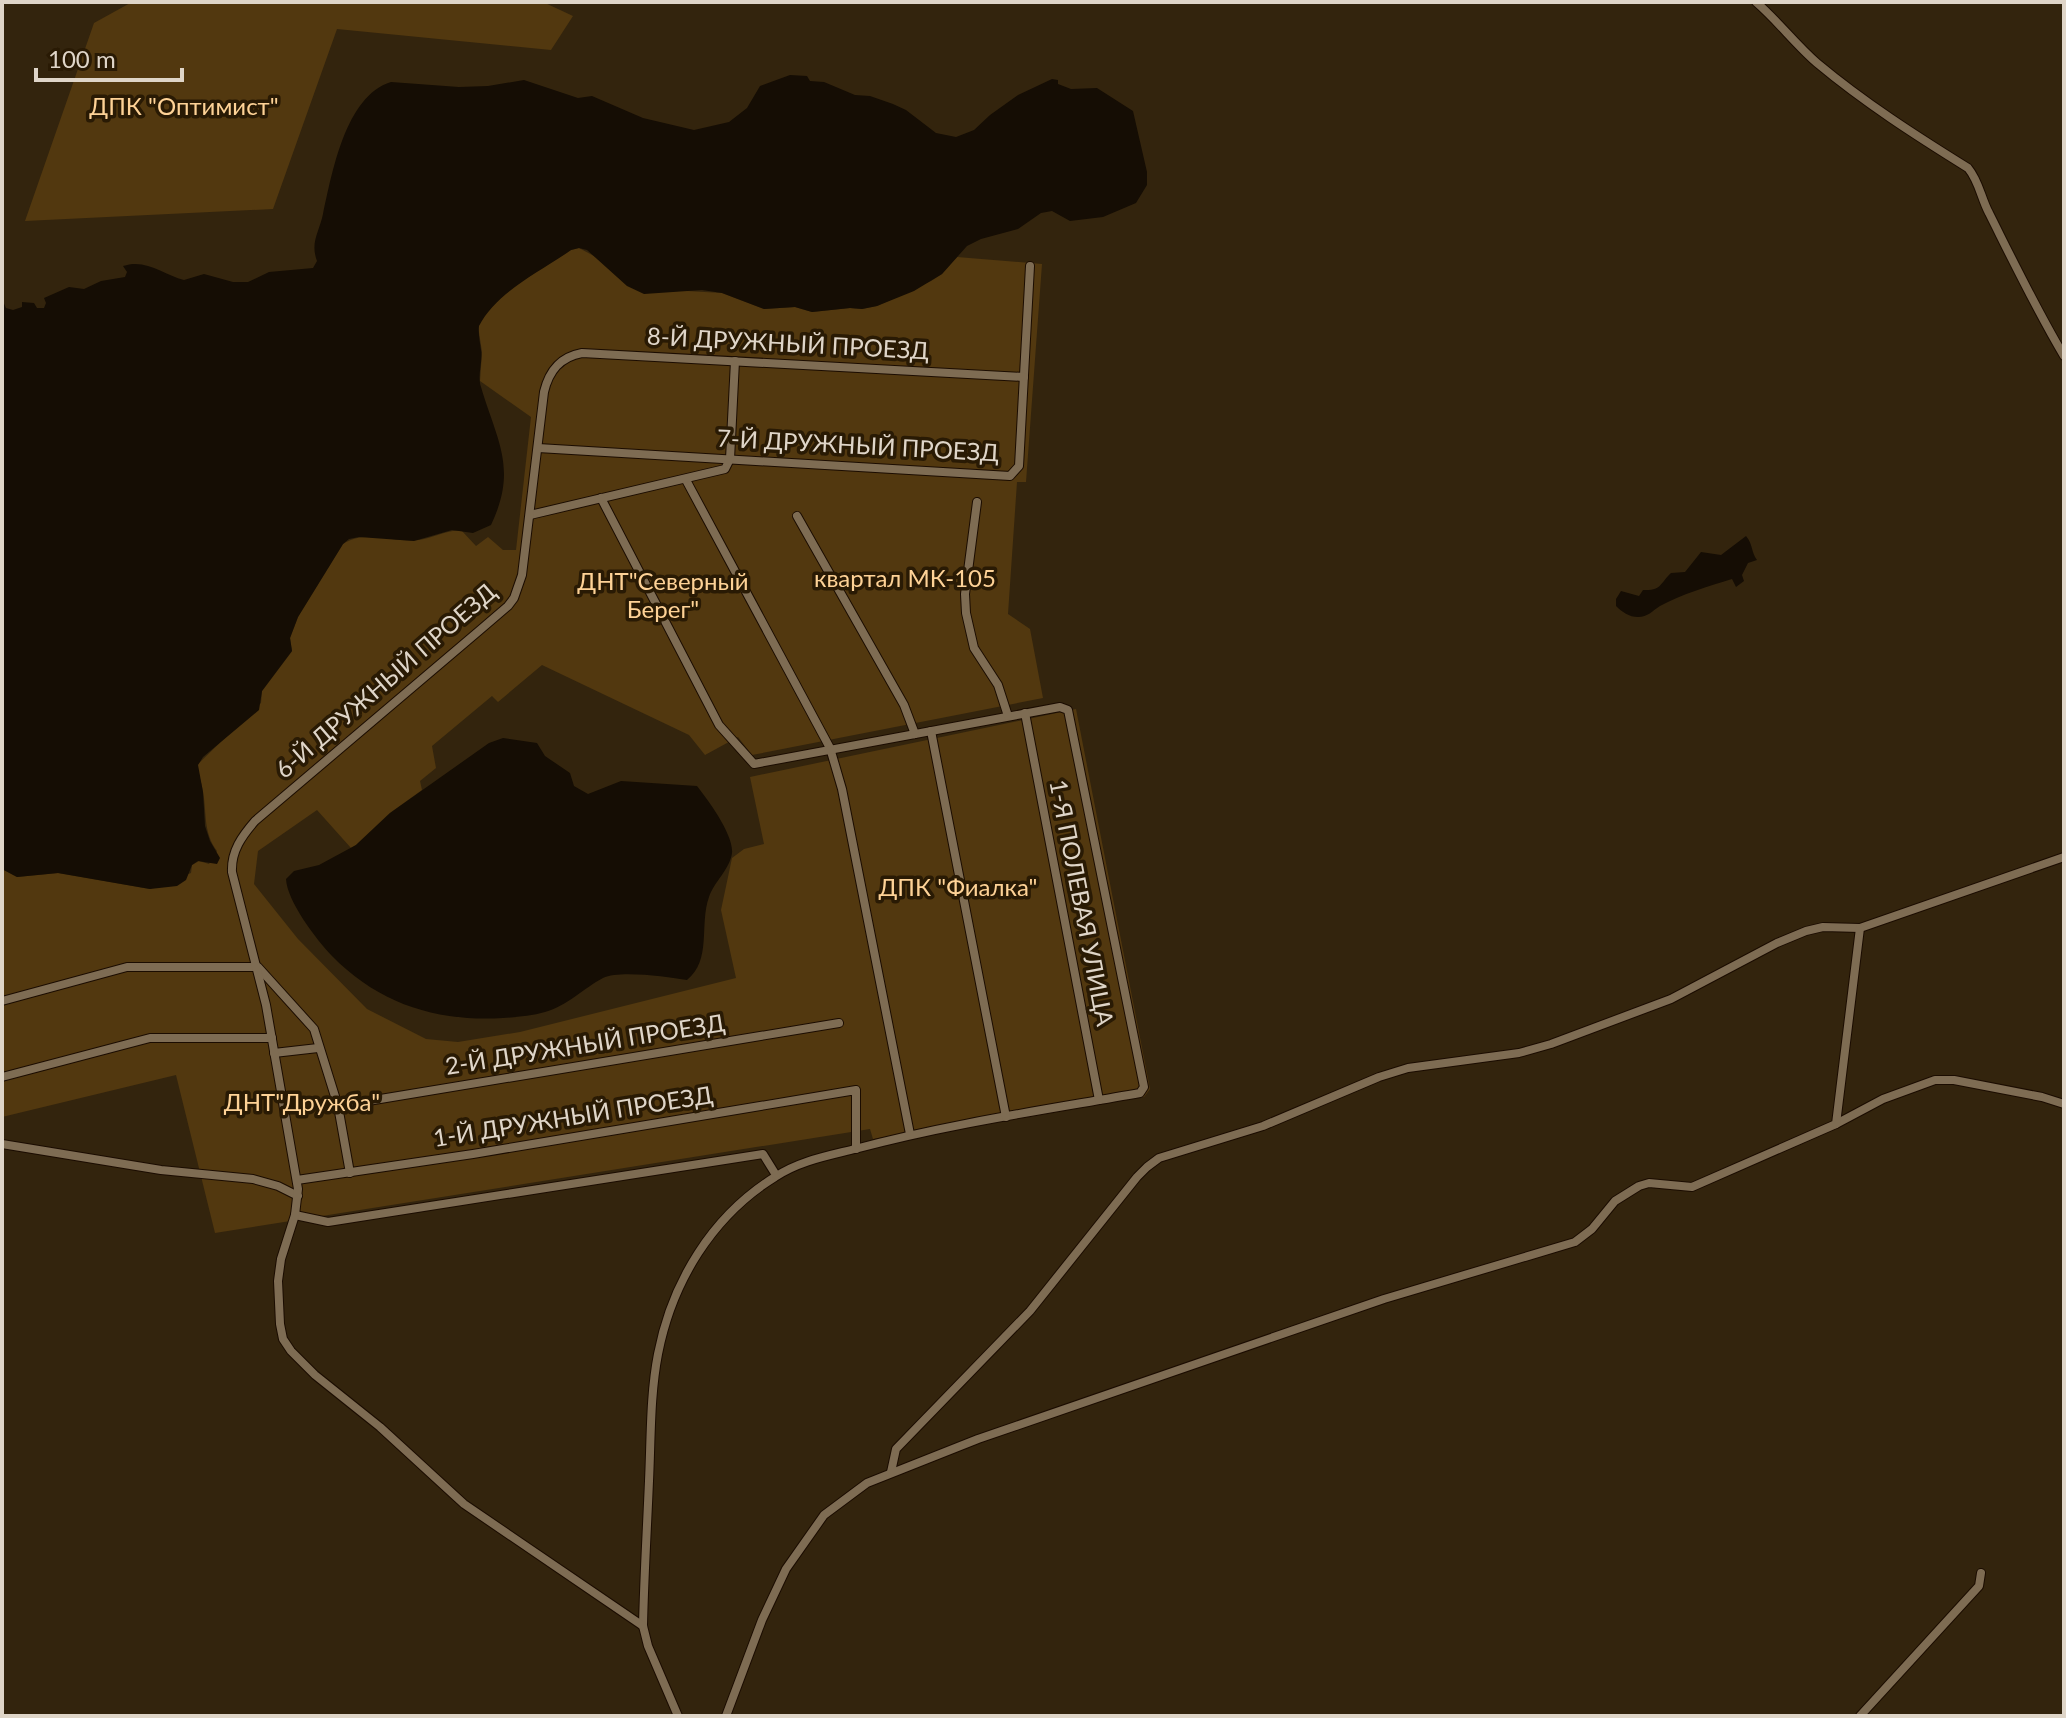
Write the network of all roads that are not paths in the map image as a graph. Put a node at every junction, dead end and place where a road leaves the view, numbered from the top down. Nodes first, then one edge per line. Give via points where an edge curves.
1 (1756, 2) edge
2 (1030, 266) dead end
3 (2064, 356) edge
4 (735, 361) junction
5 (555, 367) joint
6 (1024, 377) junction
7 (538, 448) junction
8 (730, 459) junction
9 (686, 480) junction
10 (601, 498) junction
11 (977, 502) dead end
12 (530, 515) junction
13 (797, 516) dead end
14 (1025, 713) junction
15 (1008, 716) junction
16 (931, 731) junction
17 (915, 734) junction
18 (830, 748) junction
19 (2064, 857) edge
20 (1860, 928) junction
21 (258, 967) junction
22 (2, 1001) edge
23 (839, 1023) dead end
24 (272, 1038) junction
25 (318, 1048) junction
26 (274, 1053) junction
27 (2, 1077) edge
28 (1099, 1100) junction
29 (2064, 1104) edge
30 (338, 1106) junction
31 (1006, 1117) junction
32 (1836, 1124) junction
33 (910, 1134) junction
34 (2, 1144) edge
35 (856, 1149) junction
36 (350, 1173) junction
37 (776, 1175) junction
38 (297, 1180) junction
39 (298, 1196) junction
40 (295, 1215) junction
41 (891, 1472) junction
42 (1981, 1573) dead end
43 (643, 1626) junction
44 (678, 1716) edge
45 (726, 1716) edge
46 (1860, 1716) edge

1 - 3 street via 1854,93 1976,177 1983,202
2 - 6 street, 7-Й ДРУЖНЫЙ ПРОЕЗД
4 - 5 street, 8-Й ДРУЖНЫЙ ПРОЕЗД via 582,353
4 - 6 street, 8-Й ДРУЖНЫЙ ПРОЕЗД
4 - 8 street
5 - 7 street, 6-Й ДРУЖНЫЙ ПРОЕЗД via 544,392
6 - 8 street, 7-Й ДРУЖНЫЙ ПРОЕЗД via 1019,466 1010,476
7 - 8 street, 7-Й ДРУЖНЫЙ ПРОЕЗД
7 - 12 street, 6-Й ДРУЖНЫЙ ПРОЕЗД
8 - 9 street via 721,472
9 - 10 street
9 - 18 street
10 - 12 street
10 - 18 street via 719,725 754,764
11 - 15 street via 966,613 974,648 998,685
12 - 21 street, 6-Й ДРУЖНЫЙ ПРОЕЗД via 519,586 508,606 255,821 236,847 231,866
13 - 17 street via 904,705
14 - 15 street
14 - 28 street, 1-Я ПОЛЕВАЯ УЛИЦА
14 - 28 street via 1065,707 1071,714 1144,1087 1140,1093
15 - 16 street
16 - 17 street
16 - 31 street
17 - 18 street
18 - 33 street
19 - 20 street
20 - 32 street
20 - 41 street via 1806,931 1671,999 1551,1044 1408,1068 1263,1126 1159,1158 1137,1177 1030,1311 896,1449
21 - 22 street via 127,967
21 - 24 street
21 - 25 street via 310,1023
23 - 30 street, 2-Й ДРУЖНЫЙ ПРОЕЗД
24 - 26 street
24 - 27 street via 150,1038
25 - 26 street
25 - 30 street
26 - 38 street
28 - 31 street
29 - 32 street via 1935,1080
30 - 36 street
31 - 33 street
32 - 41 street via 1692,1187 1639,1186 1615,1201 1575,1242 1384,1299
33 - 35 street
34 - 39 street via 253,1179
35 - 36 street, 1-Й ДРУЖНЫЙ ПРОЕЗД via 856,1090
35 - 37 street
36 - 38 street, 1-Й ДРУЖНЫЙ ПРОЕЗД
37 - 40 street via 763,1154 328,1222
37 - 43 street via 704,1242 666,1319 653,1400
38 - 39 street
39 - 40 street
40 - 43 street via 278,1281 280,1324 291,1351 464,1504
41 - 45 street via 838,1503 800,1547 778,1583
42 - 46 street via 1979,1586
43 - 44 street

